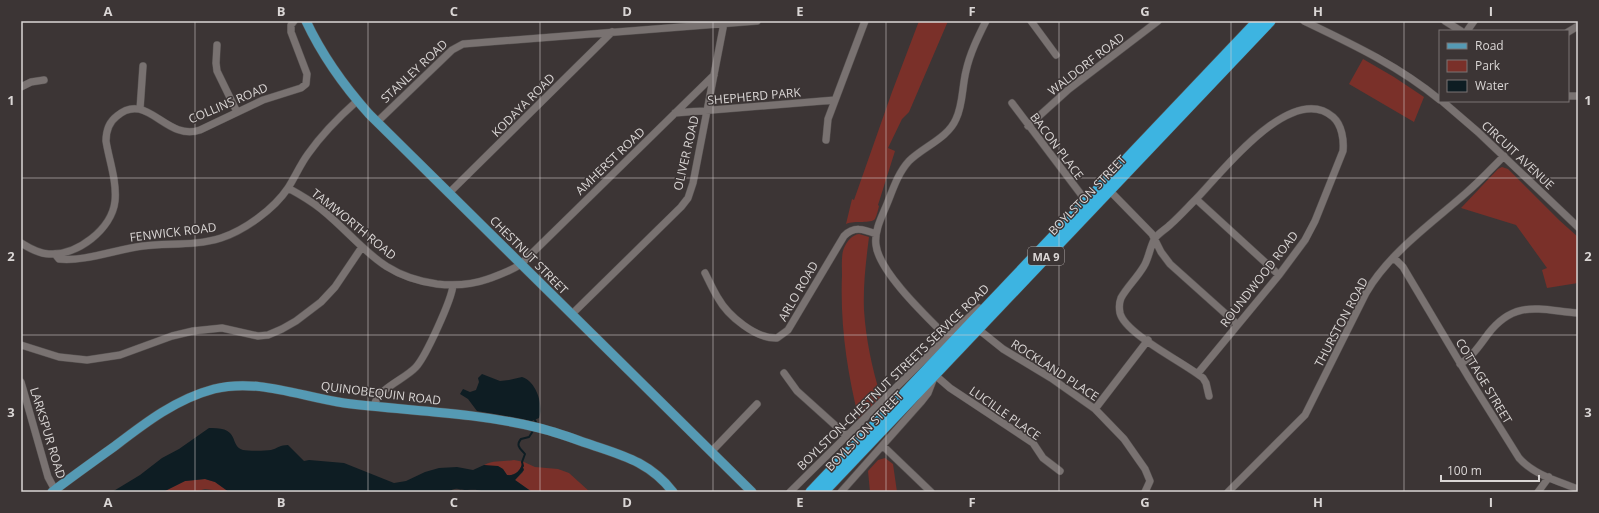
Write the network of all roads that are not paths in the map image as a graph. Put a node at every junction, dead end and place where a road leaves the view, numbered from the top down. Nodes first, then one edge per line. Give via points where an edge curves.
1 (294, 21) edge
2 (306, 21) edge
3 (757, 21) edge
4 (865, 21) edge
5 (986, 21) edge
6 (1031, 21) edge
7 (1158, 21) edge
8 (1258, 21) edge
9 (1270, 21) edge
10 (1304, 21) edge
11 (1445, 21) edge
12 (1474, 21) edge
13 (724, 24) junction
14 (1578, 26) edge
15 (1459, 30) edge
16 (1469, 30) edge
17 (1569, 31) edge
18 (612, 32) junction
19 (217, 45) dead end
20 (1056, 55) dead end
21 (143, 66) dead end
22 (714, 75) junction
23 (44, 80) dead end
24 (21, 87) edge
25 (1439, 99) edge
26 (357, 100) junction
27 (834, 100) junction
28 (1443, 102) edge
29 (1012, 103) dead end
30 (140, 109) junction
31 (707, 110) junction
32 (237, 112) junction
33 (675, 113) junction
34 (377, 122) junction
35 (1028, 126) junction
36 (826, 140) dead end
37 (1504, 156) junction
38 (288, 188) junction
39 (1110, 191) junction
40 (449, 193) junction
41 (1196, 199) junction
42 (1086, 201) junction
43 (1578, 227) edge
44 (876, 234) junction
45 (1155, 239) junction
46 (21, 243) edge
47 (362, 247) junction
48 (55, 254) junction
49 (1394, 258) junction
50 (521, 264) junction
51 (705, 273) dead end
52 (1279, 275) junction
53 (1012, 280) junction
54 (453, 285) junction
55 (1578, 313) edge
56 (572, 314) junction
57 (1238, 324) junction
58 (978, 330) junction
59 (947, 337) junction
60 (1148, 340) junction
61 (21, 345) edge
62 (1460, 364) junction
63 (784, 373) dead end
64 (1198, 373) junction
65 (935, 375) junction
66 (21, 382) edge
67 (1209, 396) dead end
68 (757, 404) dead end
69 (374, 406) junction
70 (1094, 409) junction
71 (847, 436) junction
72 (883, 446) junction
73 (711, 452) junction
74 (1060, 471) dead end
75 (1548, 477) junction
76 (1578, 489) edge
77 (54, 491) edge
78 (673, 492) edge
79 (752, 492) edge
80 (790, 492) edge
81 (812, 492) edge
82 (823, 492) edge
83 (841, 492) edge
84 (931, 492) edge
85 (1145, 492) edge
86 (1227, 492) edge
87 (1538, 492) edge

1 - 32 street, COLLINS ROAD via 291,32 308,77 306,84
2 - 26 main road, CHESTNUT STREET via 330,65
3 - 13 street, STANLEY ROAD
4 - 27 street
5 - 44 street via 967,67 956,119 947,131 904,167
6 - 20 street
7 - 35 street, WALDORF ROAD via 1077,83
8 - 42 highway, BOYLSTON STREET / MA 9
9 - 39 highway, BOYLSTON STREET / MA 9
10 - 25 street, CIRCUIT AVENUE via 1383,60
11 - 15 street
12 - 16 street
13 - 18 street, STANLEY ROAD
13 - 22 street, OLIVER ROAD
14 - 17 street
18 - 34 street, STANLEY ROAD via 463,44 452,50
18 - 40 street, KODAYA ROAD
19 - 32 street via 217,71
21 - 30 street
22 - 31 street, OLIVER ROAD
22 - 33 street, AMHERST ROAD
23 - 24 street
26 - 34 main road, CHESTNUT STREET
26 - 38 street, FENWICK ROAD via 315,145
27 - 31 street, SHEPHERD PARK
27 - 36 street
28 - 37 street, CIRCUIT AVENUE
29 - 35 street, BACON PLACE
30 - 32 street, COLLINS ROAD via 154,115 170,127 188,132 200,130
30 - 48 street via 123,111 112,119 107,128 106,141 115,195 113,210 108,220 88,241 71,250
31 - 33 street, SHEPHERD PARK
31 - 56 street, OLIVER ROAD via 693,183 685,202
33 - 50 street, AMHERST ROAD
34 - 40 main road, CHESTNUT STREET
35 - 42 street, BACON PLACE
37 - 43 street, CIRCUIT AVENUE
37 - 49 street, THURSTON ROAD
38 - 47 street, TAMWORTH ROAD via 322,209
38 - 48 street, FENWICK ROAD via 260,216 220,238 142,246 74,259 59,259
39 - 45 street
39 - 58 highway, BOYLSTON STREET / MA 9
40 - 50 main road, CHESTNUT STREET
41 - 45 street, ROUNDWOOD ROAD
41 - 52 street
41 - 52 street, ROUNDWOOD ROAD via 1253,140 1286,116 1305,109 1313,109 1329,113 1336,119 1342,135 1343,151 1311,230
42 - 53 highway, BOYLSTON STREET / MA 9
44 - 51 street, ARLO ROAD via 857,228 844,236 788,330 777,338 753,331 738,320 718,299
44 - 59 street via 876,244 883,264 912,301
45 - 57 street via 1170,264
45 - 60 street via 1144,267 1124,294 1119,306 1125,324
46 - 48 street via 40,253
47 - 54 street, TAMWORTH ROAD via 384,265 402,275 430,283
47 - 61 street via 335,287 315,308 268,335 258,336 229,329 193,330 120,355 87,360 59,357
49 - 62 street, COTTAGE STREET via 1402,267
49 - 86 street, THURSTON ROAD via 1366,293 1304,415
50 - 54 street, TAMWORTH ROAD via 483,280
50 - 56 main road, CHESTNUT STREET
52 - 57 street, ROUNDWOOD ROAD
53 - 59 street, BOYLSTON-CHESTNUT STREETS SERVICE ROAD
53 - 81 highway, BOYLSTON STREET / MA 9
54 - 69 street via 450,300 423,358 407,375 379,395
55 - 62 street via 1527,309 1511,313 1495,325 1473,354
56 - 73 main road, CHESTNUT STREET
57 - 64 street, ROUNDWOOD ROAD
58 - 65 highway, BOYLSTON STREET / MA 9
58 - 70 street, ROCKLAND PLACE
59 - 71 street, BOYLSTON-CHESTNUT STREETS SERVICE ROAD
60 - 64 street
60 - 70 street
62 - 75 street, COTTAGE STREET via 1519,458 1532,469
63 - 71 street via 797,391
64 - 67 street via 1206,383
65 - 72 street via 924,397
65 - 74 street, LUCILLE PLACE via 950,388 1033,443 1043,458
65 - 82 highway, BOYLSTON STREET / MA 9
66 - 77 street, LARKSPUR ROAD
68 - 73 street
69 - 77 main road, QUINOBEQUIN ROAD via 337,402 259,387 215,389 187,399 153,418
69 - 78 main road, QUINOBEQUIN ROAD via 480,416 548,430 632,459 656,475
70 - 85 street, ROCKLAND PLACE via 1116,429 1145,469 1150,481
71 - 80 street, BOYLSTON-CHESTNUT STREETS SERVICE ROAD
72 - 83 street
72 - 84 street
73 - 79 main road, CHESTNUT STREET
75 - 76 street, COTTAGE STREET
75 - 87 street

